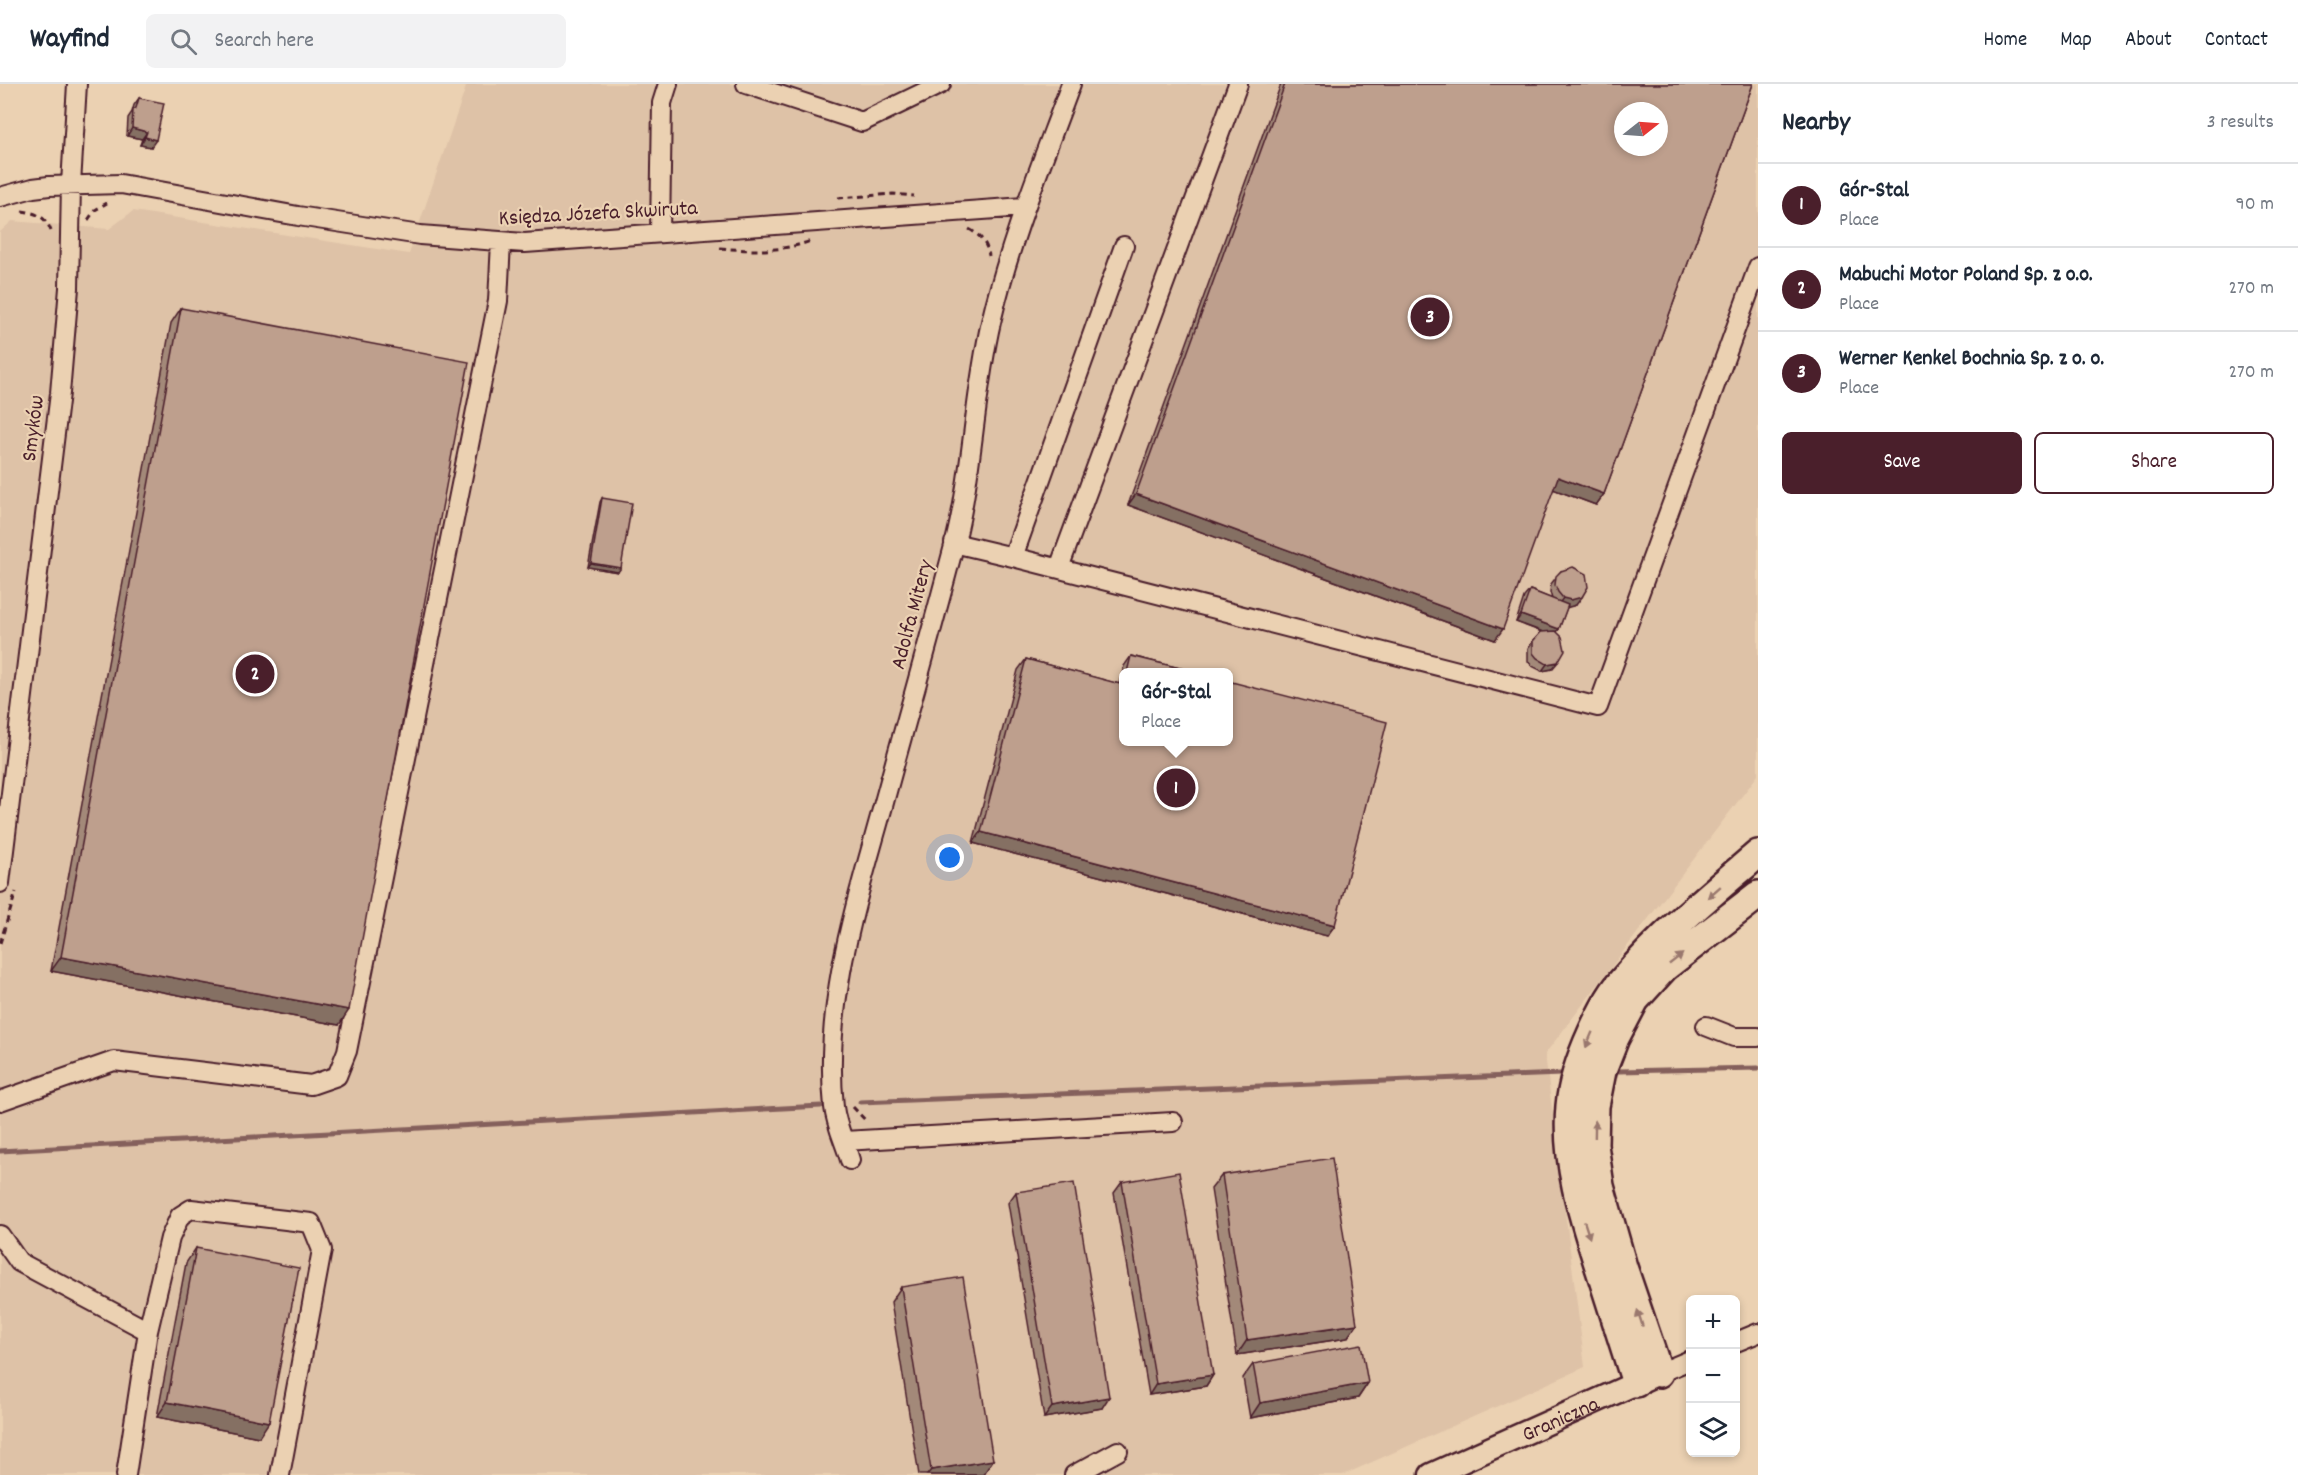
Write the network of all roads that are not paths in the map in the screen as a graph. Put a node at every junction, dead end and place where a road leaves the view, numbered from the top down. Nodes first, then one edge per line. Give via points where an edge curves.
1 (77, 84) edge
2 (668, 84) edge
3 (746, 84) edge
4 (941, 84) edge
5 (1071, 84) edge
6 (1238, 84) edge
7 (71, 184) junction
8 (0, 197) edge
9 (1024, 207) junction
10 (660, 232) junction
11 (501, 242) junction
12 (1124, 246) dead end
13 (1758, 267) edge
14 (954, 543) junction
15 (1013, 556) junction
16 (1059, 568) junction
17 (1758, 854) edge
18 (0, 884) edge
19 (1758, 896) edge
20 (1706, 1026) dead end
21 (1758, 1036) edge
22 (0, 1101) edge
23 (1173, 1122) dead end
24 (844, 1141) junction
25 (850, 1160) dead end
26 (0, 1235) edge
27 (148, 1331) junction
28 (1758, 1333) edge
29 (1740, 1340) edge
30 (1686, 1362) edge
31 (1648, 1378) junction
32 (1118, 1451) dead end
33 (126, 1475) edge
34 (280, 1475) edge
35 (1074, 1475) edge
36 (1431, 1475) edge

1 - 7 street, Smyków
2 - 10 street via 663,103
3 - 4 street via 862,122
5 - 9 street, Adolfa Mitery
6 - 16 street
7 - 8 street, Księdza Józefa Skwiruta
7 - 11 street, Księdza Józefa Skwiruta via 147,187 420,235
7 - 18 street, Smyków via 69,288 60,393
9 - 10 street, Księdza Józefa Skwiruta
9 - 14 street, Adolfa Mitery via 991,325
10 - 11 street, Księdza Józefa Skwiruta via 549,242
11 - 22 street via 498,301 347,1051 337,1076 311,1085 114,1061
12 - 15 street
13 - 16 street via 1598,707
14 - 15 street
14 - 24 street, Adolfa Mitery via 864,873 837,989 832,1063 834,1110
15 - 16 street
17 -> 31 highway via 1704,900 1620,983 1587,1042 1570,1104 1574,1183 1584,1220
31 -> 19 highway via 1600,1186 1594,1145 1595,1106 1605,1063 1635,1000 1665,967
20 - 21 street via 1734,1037
23 - 24 street
24 - 25 street, Adolfa Mitery
26 - 27 street via 19,1262
27 - 33 street
27 - 34 street via 170,1238 180,1216 191,1209 311,1223 322,1250
28 - 29 street
30 - 31 street, Graniczna
31 - 36 main road, Graniczna
32 - 35 street

